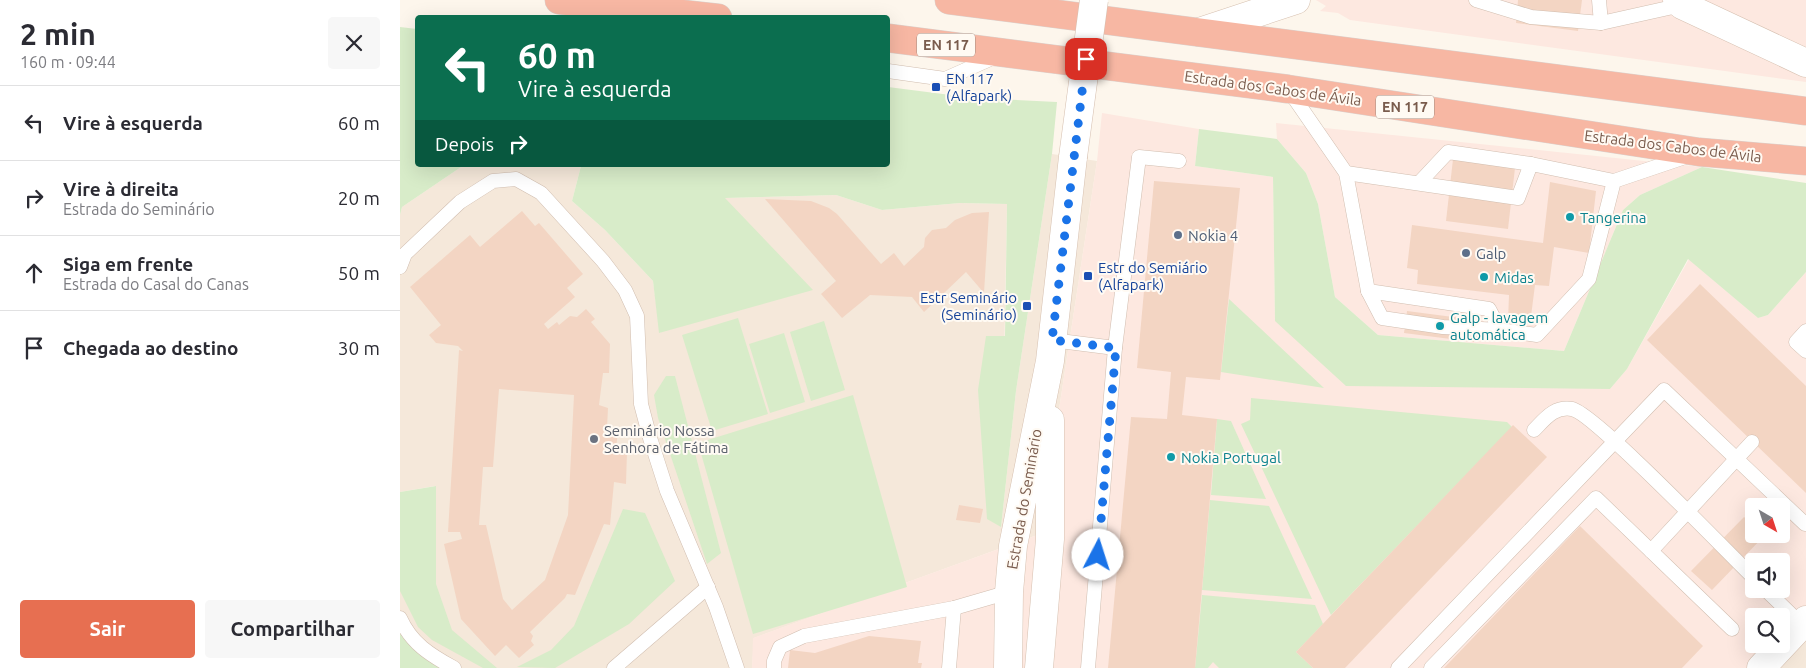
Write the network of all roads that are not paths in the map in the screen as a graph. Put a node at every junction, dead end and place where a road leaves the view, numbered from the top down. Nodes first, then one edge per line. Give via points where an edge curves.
1 (558, 0) edge
2 (949, 0) edge
3 (1094, 0) edge
4 (1296, 0) edge
5 (1476, 0) edge
6 (1599, 0) edge
7 (1680, 3) edge
8 (1010, 4) edge
9 (691, 15) edge
10 (1601, 23) junction
11 (1199, 32) junction
12 (890, 38) edge
13 (1005, 53) junction
14 (1806, 63) edge
15 (890, 71) edge
16 (1288, 89) junction
17 (1806, 111) edge
18 (1699, 152) junction
19 (1179, 161) dead end
20 (1806, 161) edge
21 (1531, 164) junction
22 (1346, 173) junction
23 (1614, 181) junction
24 (1419, 183) junction
25 (400, 267) edge
26 (1368, 291) junction
27 (1500, 330) junction
28 (1806, 331) edge
29 (1116, 348) junction
30 (1051, 351) junction
31 (1806, 351) edge
32 (1534, 430) dead end
33 (1614, 442) junction
34 (1752, 442) dead end
35 (1736, 459) junction
36 (1687, 513) junction
37 (1806, 524) edge
38 (1651, 550) junction
39 (1745, 569) edge
40 (708, 587) junction
41 (1008, 592) junction
42 (1776, 598) edge
43 (954, 608) junction
44 (400, 618) edge
45 (1804, 622) edge
46 (1732, 628) dead end
47 (454, 668) edge
48 (614, 668) edge
49 (736, 668) edge
50 (774, 668) edge
51 (949, 668) edge
52 (1008, 668) edge
53 (1039, 668) edge
54 (1088, 668) edge
55 (1398, 668) edge
56 (1431, 668) edge
57 (1761, 668) edge

1 - 9 highway
2 - 8 highway
3 - 30 street, Estrada do Seminário, bridge
4 - 11 street
5 - 10 lane via 1532,17
6 - 10 lane
7 - 10 lane
7 - 14 street
8 - 11 highway
11 - 17 highway
12 - 13 highway, Estrada dos Cabos de Ávila / EN 117
13 - 15 lane via 945,79
13 - 16 highway, Estrada dos Cabos de Ávila / EN 117
16 - 18 highway, Estrada dos Cabos de Ávila / EN 117
16 - 22 lane
18 - 20 highway, Estrada dos Cabos de Ávila / EN 117
18 - 23 lane
19 - 29 lane via 1139,157
21 - 23 lane
21 - 24 lane via 1448,152
21 - 24 lane via 1518,198
22 - 24 lane
22 - 26 lane
23 - 27 lane via 1589,280 1537,335
25 - 40 lane via 405,254 460,202 493,181 516,179 541,193 619,282 637,316 641,404 667,491
26 - 27 lane via 1488,309
26 - 27 lane via 1382,318 1443,327
28 - 31 lane via 1796,342
29 - 30 lane
29 - 54 lane
30 - 41 street, Estrada do Seminário via 1013,546
30 - 53 street, Estrada do Seminário via 1050,539
32 - 33 lane via 1550,414 1570,409 1579,411
33 - 35 lane via 1664,390
33 - 36 lane
33 - 55 lane
34 - 35 lane
35 - 36 lane
35 - 37 lane
36 - 38 lane
36 - 39 lane
38 - 46 lane
38 - 56 lane via 1596,498
40 - 48 lane
40 - 49 lane
41 - 43 lane
41 - 52 street, Estrada do Seminário
42 - 45 lane
43 - 50 lane via 804,636 780,647
43 - 51 lane
44 - 47 lane via 407,634 429,654
45 - 57 street

